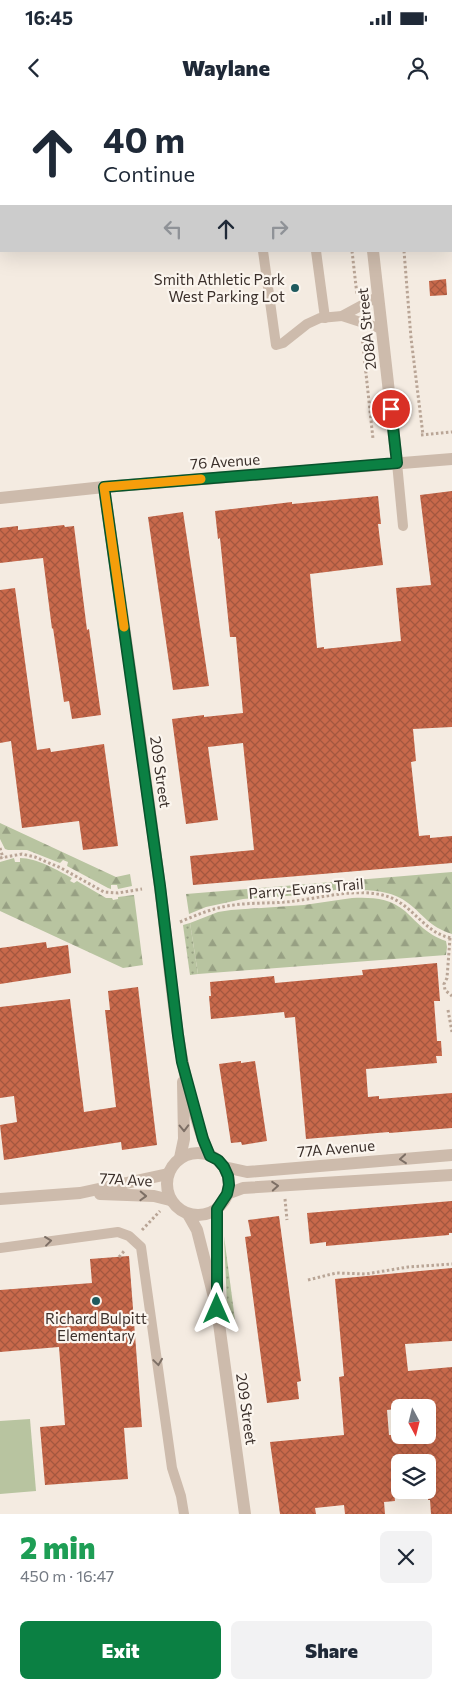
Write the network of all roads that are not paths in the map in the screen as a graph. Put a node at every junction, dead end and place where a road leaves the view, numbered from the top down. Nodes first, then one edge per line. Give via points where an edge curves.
1 (263, 252) edge
2 (316, 252) edge
3 (373, 252) edge
4 (379, 296) junction
5 (342, 316) junction
6 (324, 318) junction
7 (382, 329) junction
8 (452, 458) edge
9 (397, 463) junction
10 (104, 487) junction
11 (0, 498) edge
12 (403, 526) dead end
13 (182, 1062) junction
14 (452, 1155) edge
15 (210, 1156) junction
16 (180, 1158) junction
17 (224, 1167) junction
18 (168, 1174) junction
19 (452, 1174) edge
20 (80, 1193) junction
21 (227, 1194) junction
22 (0, 1199) edge
23 (170, 1200) junction
24 (217, 1209) junction
25 (188, 1214) junction
26 (0, 1248) edge
27 (217, 1309) junction
28 (184, 1514) edge
29 (245, 1514) edge

1 - 6 lane via 276,345 306,324
2 - 6 lane
3 - 4 street, 208A Street
4 - 5 lane
4 - 7 street, 208A Street
5 - 6 lane
5 - 7 lane
7 - 9 street, 208A Street
8 - 9 street, 76 Avenue
9 - 10 street, 76 Avenue
9 - 12 lane
10 - 11 street, 76 Avenue
10 - 13 street, 209 Street
13 - 15 street, 209 Street
13 -> 16 street, 209 Street via 184,1139
14 -> 17 street, 77A Avenue via 247,1172
15 - 16 street via 200,1153
15 - 17 street
16 - 18 street
17 - 21 street via 229,1185
18 - 20 street
18 - 23 street
21 -> 19 street via 243,1188
20 - 22 street
20 -> 23 street, 77A Ave via 154,1196
21 - 24 street
23 - 25 street
24 - 25 street via 208,1214
24 - 27 street, 209 Street
25 - 27 street, 209 Street via 197,1230
26 -> 28 lane via 118,1232 129,1236 141,1247 172,1468
27 - 29 street, 209 Street

